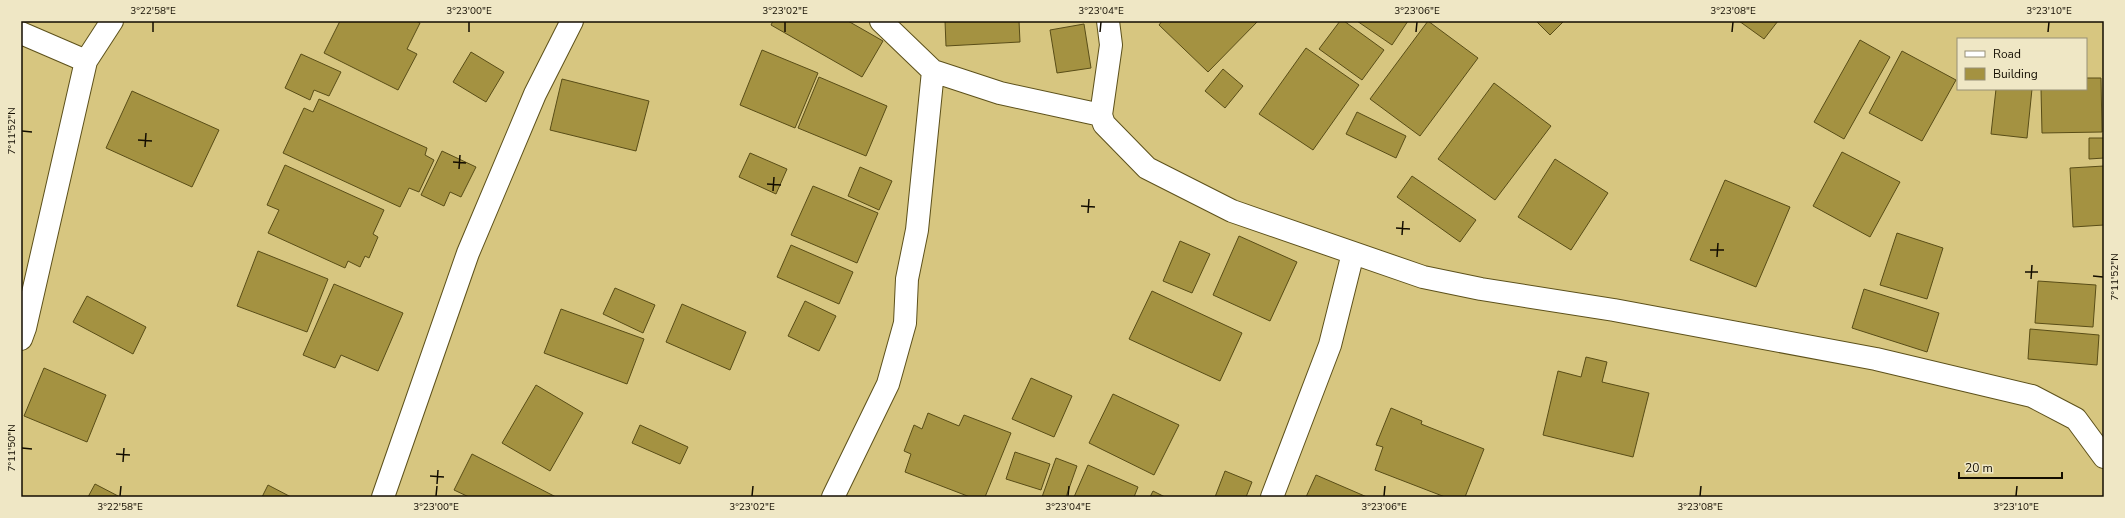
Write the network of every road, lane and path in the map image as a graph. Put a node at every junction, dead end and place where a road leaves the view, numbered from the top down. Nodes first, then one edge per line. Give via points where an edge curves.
1 (112, 21) edge
2 (572, 21) edge
3 (881, 21) edge
4 (1108, 21) edge
5 (21, 33) edge
6 (86, 61) junction
7 (933, 71) junction
8 (1101, 114) junction
9 (1353, 253) junction
10 (21, 339) edge
11 (2104, 456) edge
12 (382, 497) edge
13 (834, 497) edge
14 (1272, 497) edge

1 - 6 street
2 - 12 street via 535,94 468,252
3 - 7 street
4 - 8 street via 1111,45
5 - 6 street
6 - 10 street
7 - 8 street via 1000,93
7 - 13 street via 917,230 907,279 905,323 888,384
8 - 9 street via 1104,124 1147,168 1232,211
9 - 11 street via 1423,277 1876,359 2032,396 2076,419
9 - 14 street via 1330,345

